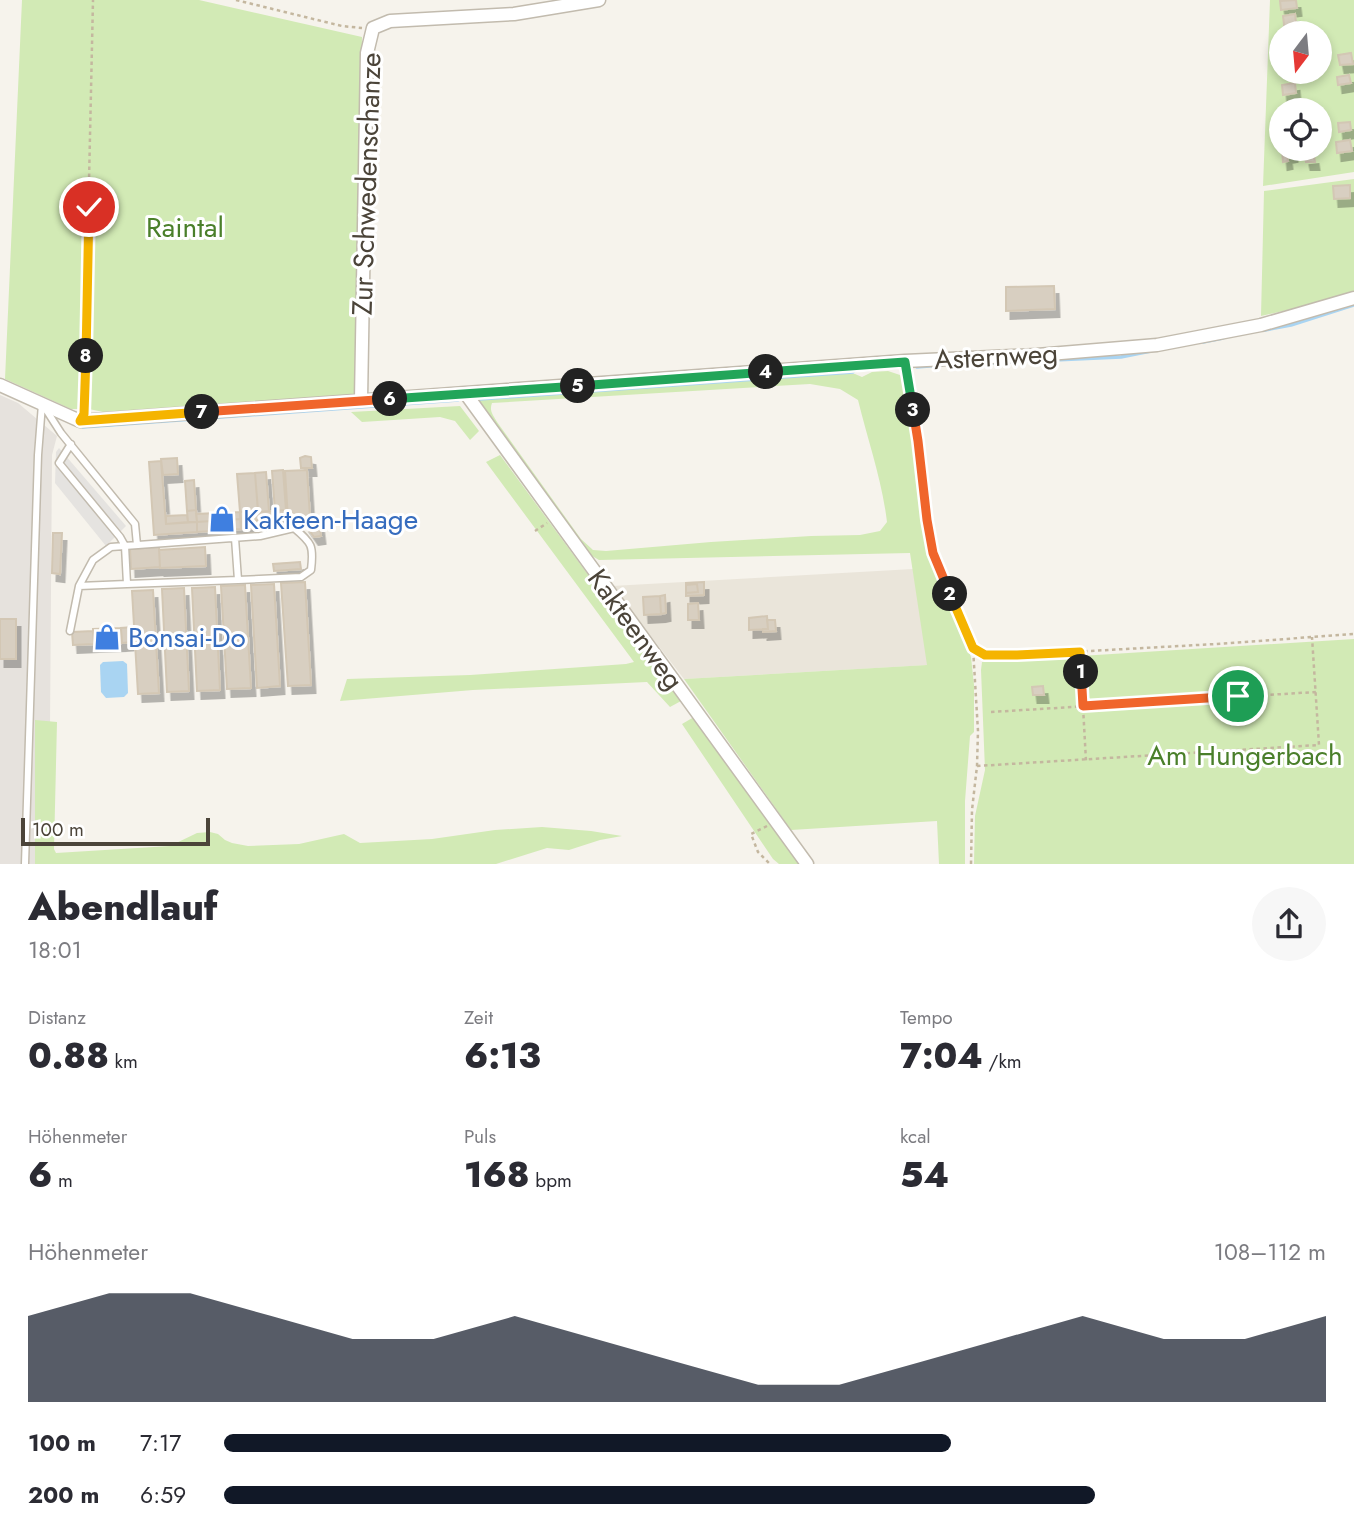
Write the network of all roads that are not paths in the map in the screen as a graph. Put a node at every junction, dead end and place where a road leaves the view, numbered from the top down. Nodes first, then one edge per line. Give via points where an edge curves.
1 (599, 0) edge
2 (1354, 298) edge
3 (0, 385) edge
4 (466, 394) junction
5 (361, 400) junction
6 (42, 404) junction
7 (71, 444) junction
8 (235, 538) junction
9 (137, 545) junction
10 (125, 546) junction
11 (238, 580) junction
12 (127, 584) junction
13 (79, 586) junction
14 (70, 631) dead end
15 (25, 864) edge
16 (807, 864) edge

1 - 5 street, Zur Schwedenschanze via 514,14 390,21 373,29 367,53
2 - 4 street, Asternweg via 1261,325 1157,345
3 - 6 street
4 - 5 street, Asternweg
4 - 16 street, Kakteenweg
5 - 6 street, Asternweg via 80,421
6 - 7 lane
6 - 15 lane
7 - 9 lane via 135,524
7 - 10 lane via 59,463
8 - 9 lane
8 - 11 lane
8 - 11 lane via 294,528 308,539 313,555 310,570 301,577
9 - 10 lane
10 - 12 lane
10 - 13 lane via 111,547 93,560
11 - 12 lane
12 - 13 lane
13 - 14 lane

